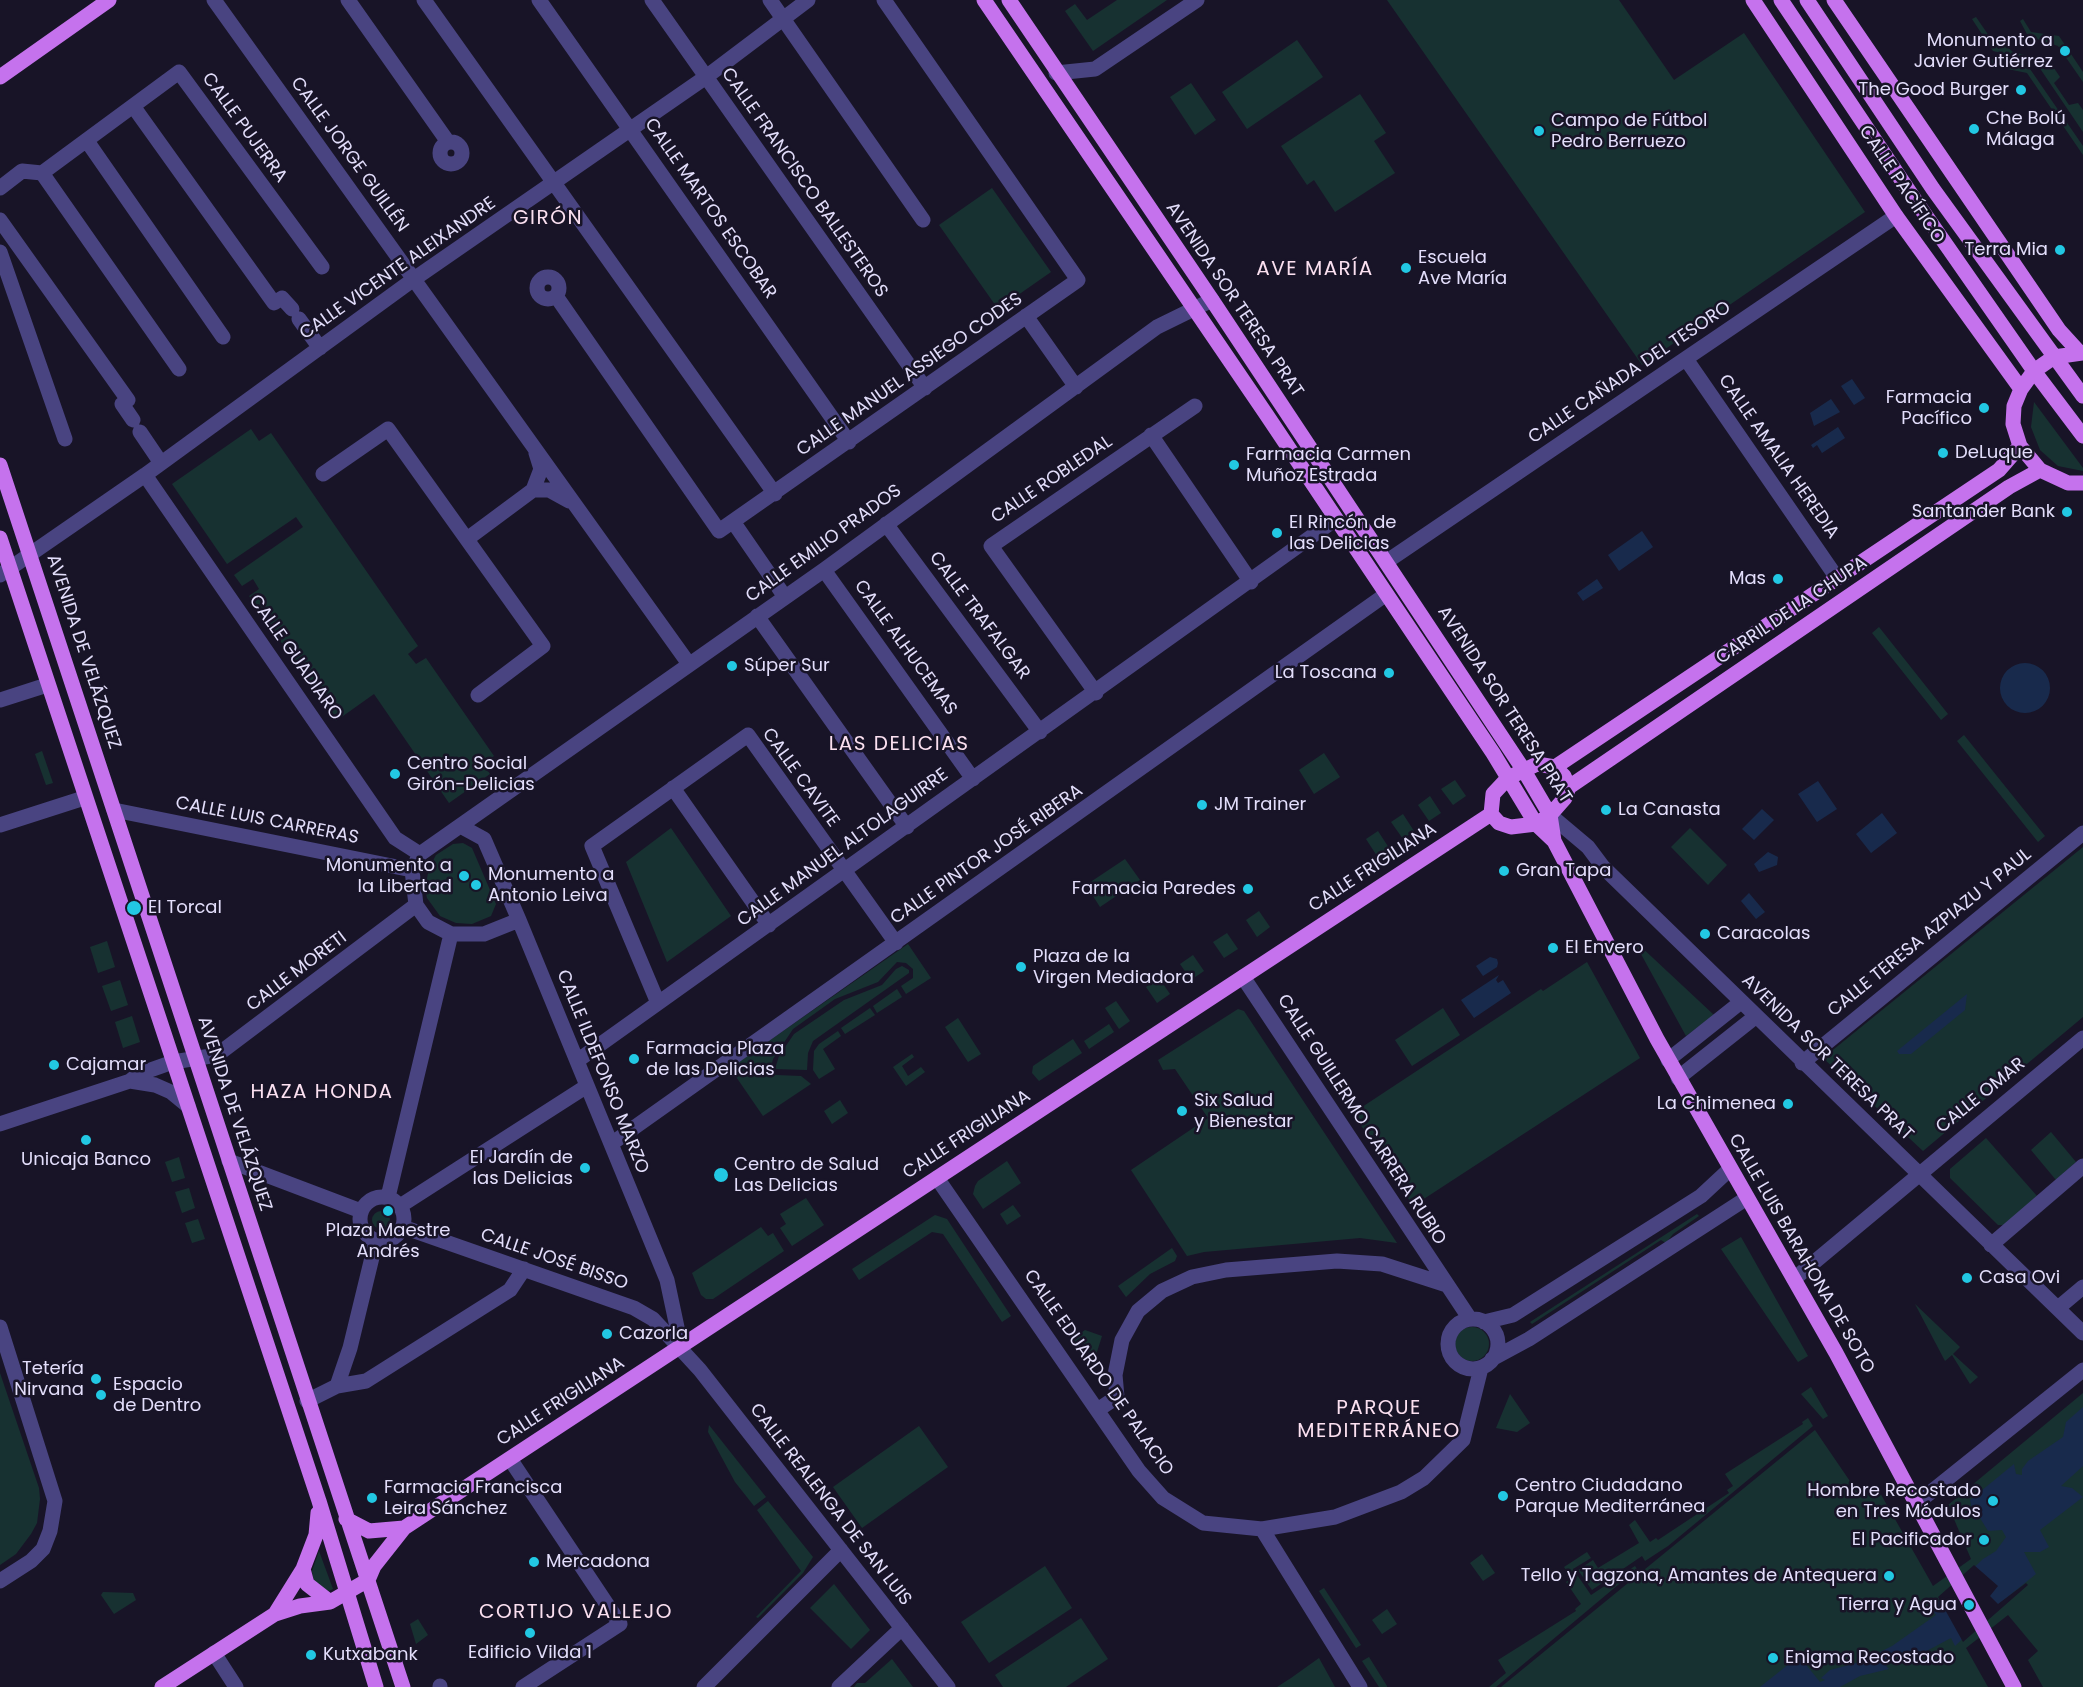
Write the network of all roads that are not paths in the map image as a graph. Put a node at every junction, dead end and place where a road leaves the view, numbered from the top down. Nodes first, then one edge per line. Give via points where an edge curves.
1 (109, 0) edge
2 (214, 0) edge
3 (348, 0) edge
4 (424, 0) edge
5 (539, 0) edge
6 (652, 0) edge
7 (770, 0) edge
8 (808, 0) edge
9 (884, 0) edge
10 (984, 0) edge
11 (1009, 0) edge
12 (1197, 0) edge
13 (1753, 0) edge
14 (1781, 0) edge
15 (1807, 0) edge
16 (1834, 0) edge
17 (783, 18) junction
18 (1056, 74) junction
19 (0, 77) edge
20 (706, 77) junction
21 (134, 106) junction
22 (630, 129) junction
23 (87, 141) junction
24 (448, 142) dead end
25 (42, 173) junction
26 (554, 184) junction
27 (0, 188) edge
28 (1896, 216) junction
29 (0, 220) edge
30 (923, 220) dead end
31 (0, 252) edge
32 (322, 267) dead end
33 (414, 279) junction
34 (556, 297) dead end
35 (1212, 300) junction
36 (1196, 310) junction
37 (1026, 316) junction
38 (223, 337) dead end
39 (320, 348) junction
40 (2081, 352) edge
41 (2054, 357) junction
42 (1686, 359) junction
43 (179, 369) dead end
44 (2034, 371) junction
45 (1076, 387) junction
46 (924, 388) junction
47 (2021, 388) junction
48 (2083, 396) edge
49 (1195, 406) dead end
50 (1151, 435) junction
51 (2083, 436) edge
52 (65, 439) dead end
53 (849, 442) junction
54 (2020, 446) junction
55 (535, 449) junction
56 (161, 463) junction
57 (0, 465) edge
58 (2040, 471) junction
59 (323, 474) dead end
60 (145, 475) junction
61 (2083, 483) edge
62 (533, 490) junction
63 (775, 494) junction
64 (576, 507) junction
65 (1336, 519) junction
66 (734, 523) junction
67 (886, 524) junction
68 (0, 538) edge
69 (467, 539) junction
70 (29, 553) junction
71 (1386, 562) junction
72 (824, 570) junction
73 (5, 572) edge
74 (1837, 578) junction
75 (1251, 582) junction
76 (1385, 595) junction
77 (785, 597) junction
78 (757, 616) junction
79 (689, 664) junction
80 (47, 685) junction
81 (1096, 693) junction
82 (478, 695) dead end
83 (0, 700) edge
84 (1040, 732) junction
85 (1555, 767) junction
86 (1523, 769) junction
87 (1508, 778) junction
88 (974, 779) junction
89 (1569, 787) junction
90 (673, 788) junction
91 (84, 798) junction
92 (114, 810) junction
93 (1491, 814) junction
94 (1550, 815) junction
95 (1536, 824) junction
96 (0, 825) edge
97 (462, 827) junction
98 (907, 827) junction
99 (2083, 833) edge
100 (1554, 840) junction
101 (420, 854) junction
102 (412, 870) junction
103 (844, 872) junction
104 (416, 905) junction
105 (519, 920) junction
106 (769, 925) junction
107 (451, 934) junction
108 (896, 944) junction
109 (1243, 977) junction
110 (1741, 1002) junction
111 (658, 1003) junction
112 (1755, 1017) junction
113 (2083, 1038) edge
114 (197, 1059) junction
115 (1668, 1060) junction
116 (577, 1061) junction
117 (173, 1062) junction
118 (1802, 1063) junction
119 (1678, 1078) junction
120 (130, 1081) junction
121 (587, 1086) junction
122 (188, 1106) junction
123 (0, 1124) edge
124 (610, 1144) junction
125 (229, 1161) junction
126 (2083, 1166) edge
127 (1730, 1169) junction
128 (1919, 1174) junction
129 (937, 1178) junction
130 (388, 1197) junction
131 (1747, 1198) junction
132 (400, 1206) junction
133 (361, 1211) junction
134 (403, 1227) junction
135 (376, 1240) junction
136 (1991, 1245) junction
137 (524, 1269) junction
138 (1794, 1279) junction
139 (1447, 1285) junction
140 (2083, 1287) edge
141 (2058, 1308) junction
142 (1477, 1321) junction
143 (0, 1327) edge
144 (2083, 1333) edge
145 (682, 1347) junction
146 (1486, 1364) junction
147 (2083, 1370) edge
148 (337, 1386) junction
149 (307, 1401) junction
150 (1099, 1409) junction
151 (510, 1459) junction
152 (318, 1501) junction
153 (1916, 1504) junction
154 (346, 1519) junction
155 (405, 1528) junction
156 (1262, 1529) junction
157 (841, 1550) junction
158 (303, 1569) junction
159 (368, 1580) junction
160 (0, 1581) edge
161 (346, 1593) junction
162 (330, 1602) junction
163 (275, 1614) junction
164 (902, 1628) junction
165 (214, 1653) junction
166 (2013, 1685) edge
167 (162, 1687) edge
168 (236, 1687) edge
169 (376, 1687) edge
170 (403, 1687) edge
171 (522, 1687) edge
172 (704, 1687) edge
173 (839, 1687) edge
174 (948, 1687) edge
175 (1360, 1687) edge

1 - 19 main road
2 - 33 street, CALLE JORGE GUILLÉN
3 - 24 street
4 - 26 street
5 - 22 street, CALLE MARTOS ESCOBAR
6 - 20 street, CALLE FRANCISCO BALLESTEROS
7 - 17 street
8 - 17 street, CALLE VICENTE ALEIXANDRE
9 - 37 street, CALLE MANUEL ASSIEGO CODES via 1078,280
10 - 36 main road, AVENIDA SOR TERESA PRAT
11 - 18 main road, AVENIDA SOR TERESA PRAT
12 - 18 street via 1095,69
13 - 28 main road, CALLE PACÍFICO
14 - 44 main road, CALLE PACÍFICO
15 - 41 main road, CALLE PACÍFICO via 1933,189
16 - 40 main road via 2060,330
17 - 20 street, CALLE VICENTE ALEIXANDRE
17 - 30 street
18 - 35 main road, AVENIDA SOR TERESA PRAT
20 - 22 street, CALLE VICENTE ALEIXANDRE
20 - 46 street, CALLE FRANCISCO BALLESTEROS
21 - 23 street, CALLE PUJERRA
21 - 32 street, CALLE PUJERRA via 179,72
21 - 39 street via 274,303 282,297
22 - 26 street, CALLE VICENTE ALEIXANDRE
22 - 53 street, CALLE MARTOS ESCOBAR
23 - 25 street, CALLE PUJERRA
23 - 38 street
25 - 27 street, CALLE PUJERRA via 22,171
25 - 43 street
26 - 33 street, CALLE VICENTE ALEIXANDRE
26 - 63 street
28 - 42 street, CALLE CAÑADA DEL TESORO
28 - 47 main road, CALLE PACÍFICO
29 - 56 street via 128,400 122,404
31 - 52 street
33 - 39 street, CALLE VICENTE ALEIXANDRE
33 - 55 street, CALLE JORGE GUILLÉN
34 - 66 street via 719,531
35 - 36 street, CALLE EMILIO PRADOS
35 - 71 main road, AVENIDA SOR TERESA PRAT
36 - 45 street, CALLE EMILIO PRADOS via 1157,327
36 - 65 main road, AVENIDA SOR TERESA PRAT
37 - 45 street
37 - 46 street, CALLE MANUEL ASSIEGO CODES
39 - 56 street, CALLE VICENTE ALEIXANDRE
40 - 41 main road
41 - 44 main road
41 - 48 main road, CALLE PACÍFICO
42 - 71 street, CALLE CAÑADA DEL TESORO
42 - 74 street, CALLE AMALIA HEREDIA
44 - 47 main road
44 - 51 main road, CALLE PACÍFICO
45 - 67 street, CALLE EMILIO PRADOS
46 - 53 street, CALLE MANUEL ASSIEGO CODES
47 - 54 main road via 2013,424
49 - 50 street, CALLE ROBLEDAL
50 - 75 street
50 - 81 street, CALLE ROBLEDAL via 991,546
53 - 63 street, CALLE MANUEL ASSIEGO CODES
54 - 58 main road
54 - 74 main road, CARRIL DE LA CHUPA via 1999,470
55 - 62 street, CALLE JORGE GUILLÉN via 541,469
55 - 64 street, CALLE JORGE GUILLÉN
56 - 60 street, CALLE VICENTE ALEIXANDRE
57 - 70 main road, AVENIDA DE VELÁZQUEZ
58 - 61 main road via 2068,483
58 - 89 main road, CARRIL DE LA CHUPA via 2009,487
59 - 69 street via 388,429
60 - 70 street, CALLE VICENTE ALEIXANDRE
60 - 101 street, CALLE GUADIARO via 395,838
62 - 64 street, CALLE JORGE GUILLÉN via 560,493
62 - 69 street
63 - 66 street, CALLE MANUEL ASSIEGO CODES
64 - 79 street, CALLE JORGE GUILLÉN
65 - 75 street, CALLE MANUEL ALTOLAGUIRRE
65 - 76 main road, AVENIDA SOR TERESA PRAT
66 - 77 street
67 - 72 street, CALLE EMILIO PRADOS
67 - 84 street, CALLE TRAFALGAR
68 - 73 main road
69 - 82 street via 543,646
70 - 73 street, CALLE VICENTE ALEIXANDRE
70 - 92 main road, AVENIDA DE VELÁZQUEZ
71 - 86 main road, AVENIDA SOR TERESA PRAT
72 - 77 street, CALLE EMILIO PRADOS
72 - 88 street, CALLE ALHUCEMAS
73 - 80 main road
74 - 85 main road, CARRIL DE LA CHUPA
75 - 81 street, CALLE MANUEL ALTOLAGUIRRE
76 - 87 main road, AVENIDA SOR TERESA PRAT
76 - 108 street, CALLE PINTOR JOSÉ RIBERA
77 - 78 street, CALLE EMILIO PRADOS
78 - 79 street, CALLE EMILIO PRADOS
78 - 98 street
79 - 97 street, CALLE EMILIO PRADOS
80 - 83 street
80 - 91 main road
81 - 84 street, CALLE MANUEL ALTOLAGUIRRE
84 - 88 street, CALLE MANUEL ALTOLAGUIRRE
85 - 86 main road via 1537,764
85 - 89 main road
86 - 87 main road
86 - 94 main road, AVENIDA SOR TERESA PRAT
87 - 93 main road via 1493,794
87 - 95 main road, AVENIDA SOR TERESA PRAT
88 - 98 street, CALLE MANUEL ALTOLAGUIRRE
89 - 94 main road
90 - 103 street, CALLE CAVITE via 748,735
90 - 106 street
90 - 111 street via 592,846
91 - 96 street
91 - 117 main road
92 - 102 street, CALLE LUIS CARRERAS
92 - 114 main road, AVENIDA DE VELÁZQUEZ
93 - 95 main road via 1499,823 1511,827
93 - 109 main road, CALLE FRIGILIANA
94 - 95 main road
94 - 100 main road, CALLE LUIS BARAHONA DE SOTO
94 - 110 street, AVENIDA SOR TERESA PRAT via 1588,847 1603,867
95 - 100 main road, CALLE LUIS BARAHONA DE SOTO
97 - 101 street
97 - 105 street, CALLE ILDEFONSO MARZO via 483,839
98 - 103 street, CALLE MANUEL ALTOLAGUIRRE
99 - 118 street, CALLE TERESA AZPIAZU Y PAUL
100 - 115 main road, CALLE LUIS BARAHONA DE SOTO
101 - 102 street
102 - 104 street
103 - 106 street, CALLE MANUEL ALTOLAGUIRRE
103 - 108 street, CALLE CAVITE
104 - 107 street via 429,922
104 - 114 street, CALLE MORETI via 227,1049
105 - 107 street via 484,934
105 - 116 street, CALLE ILDEFONSO MARZO
106 - 111 street, CALLE MANUEL ALTOLAGUIRRE
107 - 130 street
108 - 124 street, CALLE PINTOR JOSÉ RIBERA
109 - 129 main road, CALLE FRIGILIANA
109 - 139 street, CALLE GUILLERMO CARRERA RUBIO
110 - 112 street, AVENIDA SOR TERESA PRAT
110 - 115 street
111 - 116 street, CALLE MANUEL ALTOLAGUIRRE
112 - 118 street, AVENIDA SOR TERESA PRAT
112 - 119 street
113 - 128 street, CALLE OMAR
114 - 117 street, CALLE MORETI
114 - 125 main road, AVENIDA DE VELÁZQUEZ
115 - 119 main road, CALLE LUIS BARAHONA DE SOTO
116 - 121 street, CALLE ILDEFONSO MARZO
117 - 120 street, CALLE MORETI
117 - 122 main road
118 - 128 street, AVENIDA SOR TERESA PRAT
119 - 127 main road, CALLE LUIS BARAHONA DE SOTO
120 - 122 street via 155,1085
120 - 123 street, CALLE MORETI
121 - 124 street, CALLE ILDEFONSO MARZO
121 - 132 street
122 - 152 main road
124 - 145 street, CALLE ILDEFONSO MARZO via 667,1280
125 - 133 street
125 - 149 main road, AVENIDA DE VELÁZQUEZ
126 - 136 street
127 - 131 main road, CALLE LUIS BARAHONA DE SOTO
127 - 142 street via 1701,1196 1523,1309 1513,1315
128 - 136 street, AVENIDA SOR TERESA PRAT
128 - 138 street, CALLE OMAR
129 - 145 main road, CALLE FRIGILIANA
129 - 150 street, CALLE EDUARDO DE PALACIO
130 - 132 street
130 - 133 street via 374,1197
131 - 138 main road, CALLE LUIS BARAHONA DE SOTO
131 - 146 street
132 - 134 street
133 - 135 street via 364,1232
134 - 135 street via 395,1238
134 - 137 street, CALLE JOSÉ BISSO
135 - 148 street
136 - 141 street, AVENIDA SOR TERESA PRAT
137 - 145 street, CALLE JOSÉ BISSO via 634,1308 653,1318
137 - 148 street via 510,1290 450,1329 366,1381
138 - 153 main road, CALLE LUIS BARAHONA DE SOTO
139 - 142 street, CALLE GUILLERMO CARRERA RUBIO
139 - 150 street via 1382,1264 1337,1261 1192,1276 1162,1290 1138,1311 1122,1340 1115,1375 1117,1397
140 - 141 street
141 - 144 street, AVENIDA SOR TERESA PRAT
142 - 146 street via 1497,1339
142 - 146 street via 1463,1321 1452,1331 1449,1353 1465,1368
143 - 160 street via 56,1501 43,1549
145 - 151 main road, CALLE FRIGILIANA
145 - 157 street, CALLE REALENGA DE SAN LUIS
146 - 156 street, CALLE EDUARDO DE PALACIO via 1463,1440 1424,1478 1386,1499 1335,1517
147 - 153 street
148 - 149 street
149 - 154 main road, AVENIDA DE VELÁZQUEZ
150 - 156 street, CALLE EDUARDO DE PALACIO via 1139,1471 1162,1498 1203,1523
151 - 155 main road, CALLE FRIGILIANA
151 - 171 street via 620,1624
152 - 158 main road via 316,1535
152 - 161 main road
153 - 166 main road, CALLE LUIS BARAHONA DE SOTO
154 - 155 main road, CALLE FRIGILIANA via 369,1531
154 - 159 main road, AVENIDA DE VELÁZQUEZ
155 - 159 main road, CALLE FRIGILIANA via 374,1566
156 - 175 street
157 - 164 street, CALLE REALENGA DE SAN LUIS
157 - 172 street
158 - 162 main road via 307,1584
158 - 163 main road
159 - 161 main road
159 - 170 main road, AVENIDA DE VELÁZQUEZ
161 - 162 main road
161 - 169 main road
162 - 163 main road
163 - 165 main road
164 - 173 street
164 - 174 street, CALLE REALENGA DE SAN LUIS
165 - 167 main road
165 - 168 street

